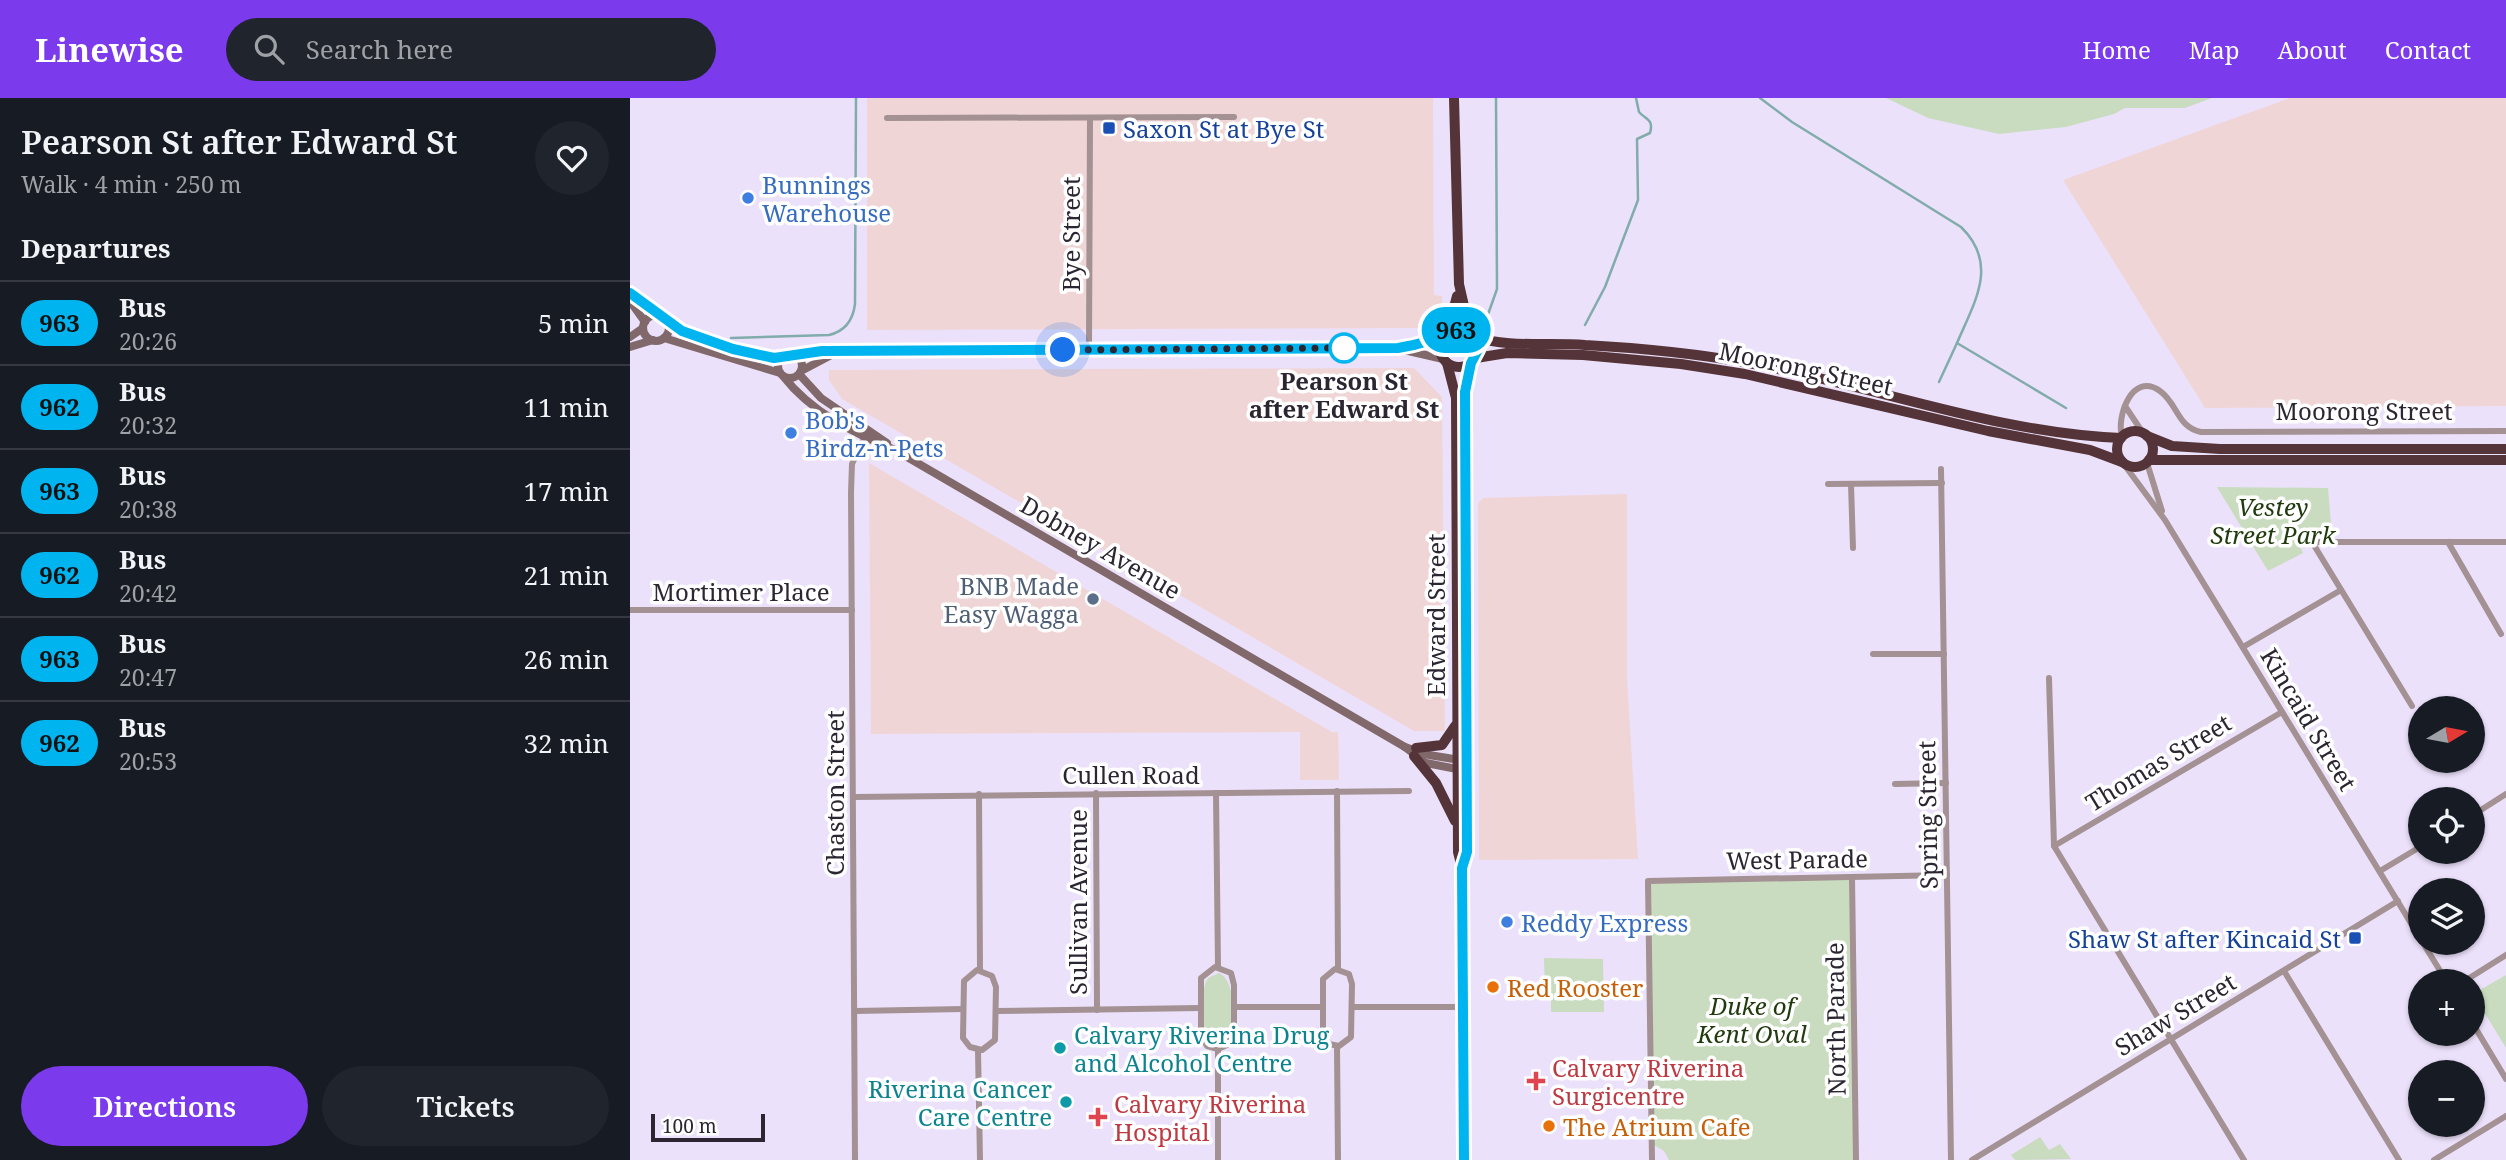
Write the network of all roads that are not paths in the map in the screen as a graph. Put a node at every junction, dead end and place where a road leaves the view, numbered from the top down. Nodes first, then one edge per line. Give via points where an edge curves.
1 (1454, 98) edge
2 (1234, 117) dead end
3 (887, 118) dead end
4 (1090, 118) junction
5 (1459, 284) junction
6 (630, 293) edge
7 (630, 301) edge
8 (664, 319) junction
9 (644, 325) junction
10 (1472, 334) junction
11 (1445, 336) junction
12 (630, 337) edge
13 (664, 338) junction
14 (653, 340) junction
15 (630, 347) edge
16 (1398, 348) junction
17 (1089, 349) junction
18 (840, 351) junction
19 (796, 356) junction
20 (782, 358) junction
21 (1445, 361) junction
22 (1473, 361) junction
23 (800, 372) junction
24 (782, 374) junction
25 (2125, 406) junction
26 (2506, 431) edge
27 (867, 433) junction
28 (2145, 435) junction
29 (2121, 438) junction
30 (2506, 449) edge
31 (2506, 460) edge
32 (2148, 461) junction
33 (2123, 462) junction
34 (1941, 469) dead end
35 (1942, 483) junction
36 (1828, 484) dead end
37 (1851, 484) junction
38 (2165, 520) junction
39 (2448, 542) junction
40 (2506, 542) edge
41 (1853, 548) dead end
42 (2341, 590) junction
43 (630, 610) edge
44 (852, 610) junction
45 (2501, 634) dead end
46 (2243, 647) junction
47 (1874, 654) dead end
48 (1944, 654) junction
49 (2049, 678) dead end
50 (2408, 699) edge
51 (2282, 712) junction
52 (1457, 718) junction
53 (1412, 750) junction
54 (1460, 764) junction
55 (1945, 783) junction
56 (1895, 784) dead end
57 (1337, 791) junction
58 (1409, 791) dead end
59 (1096, 793) junction
60 (1216, 793) junction
61 (979, 794) junction
62 (2506, 794) edge
63 (854, 797) junction
64 (2485, 807) edge
65 (1458, 827) junction
66 (2054, 846) junction
67 (2408, 854) edge
68 (1462, 868) junction
69 (2380, 871) junction
70 (1947, 875) junction
71 (1852, 877) junction
72 (2398, 901) junction
73 (2408, 918) edge
74 (2506, 955) edge
75 (1218, 967) junction
76 (1338, 969) junction
77 (2484, 969) edge
78 (980, 970) junction
79 (2284, 971) junction
80 (1234, 1007) junction
81 (1323, 1007) junction
82 (1352, 1007) junction
83 (1463, 1007) junction
84 (1200, 1008) junction
85 (963, 1009) junction
86 (1097, 1010) junction
87 (855, 1011) junction
88 (996, 1011) junction
89 (2170, 1038) junction
90 (2485, 1044) edge
91 (1336, 1046) junction
92 (1218, 1049) junction
93 (978, 1050) junction
94 (2506, 1079) edge
95 (2506, 1116) edge
96 (855, 1160) edge
97 (980, 1160) edge
98 (1218, 1160) edge
99 (1338, 1160) edge
100 (1464, 1160) edge
101 (1652, 1160) edge
102 (1856, 1160) edge
103 (1951, 1160) edge
104 (1972, 1160) edge
105 (2244, 1160) edge
106 (2399, 1160) edge
107 (2434, 1160) edge

1 - 5 highway
2 - 4 street
3 - 4 street
4 - 17 street, Bye Street
5 - 10 highway
5 - 11 highway
6 - 8 main road
7 - 9 main road
8 - 9 main road via 649,317
8 - 13 main road via 669,329
8 - 20 main road via 682,331 733,349
9 - 12 main road
9 - 14 main road via 646,336
10 - 11 highway via 1459,329
10 - 22 highway via 1478,350
10 - 29 highway, Moorong Street via 1497,342 1681,353 1749,363 1990,420 2077,437
11 - 16 main road
11 - 21 highway via 1440,348
13 - 14 main road
13 - 24 main road, Dobney Avenue
14 - 15 main road
16 - 17 main road
16 - 21 main road
17 - 18 main road
18 - 19 main road
18 - 23 main road
19 - 20 main road
19 - 23 main road via 802,364
20 - 24 main road via 778,365
21 - 22 highway via 1459,367
21 - 52 highway, Edward Street via 1455,398
22 - 33 highway, Moorong Street via 1507,353 1583,355 1732,372 2090,450
22 - 54 highway, Edward Street via 1465,392
23 - 24 main road via 790,378
23 - 27 main road via 821,398
24 - 27 main road, Dobney Avenue via 814,407
25 - 26 street, Moorong Street via 2137,389 2155,388 2183,424 2205,432
25 - 28 street
25 - 29 street via 2119,422
27 - 44 street, Chaston Street via 855,453 851,476
27 - 53 main road, Dobney Avenue
28 - 29 highway via 2132,432
28 - 30 highway, Moorong Street via 2172,446 2220,449
28 - 32 highway via 2152,448
29 - 33 highway via 2117,449
31 - 32 highway, Moorong Street
32 - 33 highway via 2135,467
32 - 38 street, Kincaid Street
33 - 38 street, Kincaid Street
34 - 35 street, Spring Street
35 - 37 street
35 - 48 street, Spring Street
36 - 37 street
37 - 41 street
38 - 46 street, Kincaid Street
39 - 40 street
39 - 42 street via 2312,542
39 - 45 street
42 - 46 street
42 - 50 street
43 - 44 street, Mortimer Place
44 - 63 street, Chaston Street
46 - 51 street, Kincaid Street
47 - 48 street
48 - 55 street, Spring Street
49 - 66 street
51 - 66 street, Thomas Street
51 - 69 street, Kincaid Street
52 - 53 highway via 1442,745
52 - 54 highway, Edward Street
53 - 54 main road, Dobney Avenue via 1426,763
53 - 65 highway via 1436,783
54 - 65 highway, Edward Street
54 - 68 highway, Edward Street via 1467,852
55 - 56 street
55 - 70 street, Spring Street
57 - 58 street, Cullen Road
57 - 60 street, Cullen Road
57 - 76 street
59 - 60 street, Cullen Road
59 - 61 street, Cullen Road
59 - 86 street, Sullivan Avenue
60 - 75 street
61 - 63 street, Cullen Road
61 - 78 street
62 - 64 street
63 - 87 street, Chaston Street
65 - 68 highway, Edward Street
66 - 89 street
67 - 69 street
68 - 83 highway, Edward Street
69 - 72 street, Kincaid Street
70 - 71 street, West Parade
70 - 103 street, Spring Street
71 - 101 street, West Parade via 1648,881
71 - 102 street, North Parade
72 - 73 street, Kincaid Street
72 - 79 street, Shaw Street
74 - 77 street
75 - 80 street via 1234,979
75 - 84 street via 1208,969 1201,978
76 - 81 street via 1323,979
76 - 82 street via 1352,979
78 - 85 street via 964,981
78 - 88 street via 995,982
79 - 89 street, Shaw Street
79 - 106 street
80 - 81 street
80 - 92 street via 1234,1034
81 - 91 street via 1323,1035
82 - 83 street
82 - 91 street via 1351,1037
83 - 100 highway, Edward Street
84 - 86 street
84 - 92 street via 1201,1036 1208,1046
85 - 87 street
85 - 93 street via 963,1038
86 - 88 street
87 - 96 street, Chaston Street
88 - 93 street via 995,1040
89 - 104 street, Shaw Street
89 - 105 street
90 - 94 street
91 - 99 street
92 - 98 street
93 - 97 street
95 - 107 street

